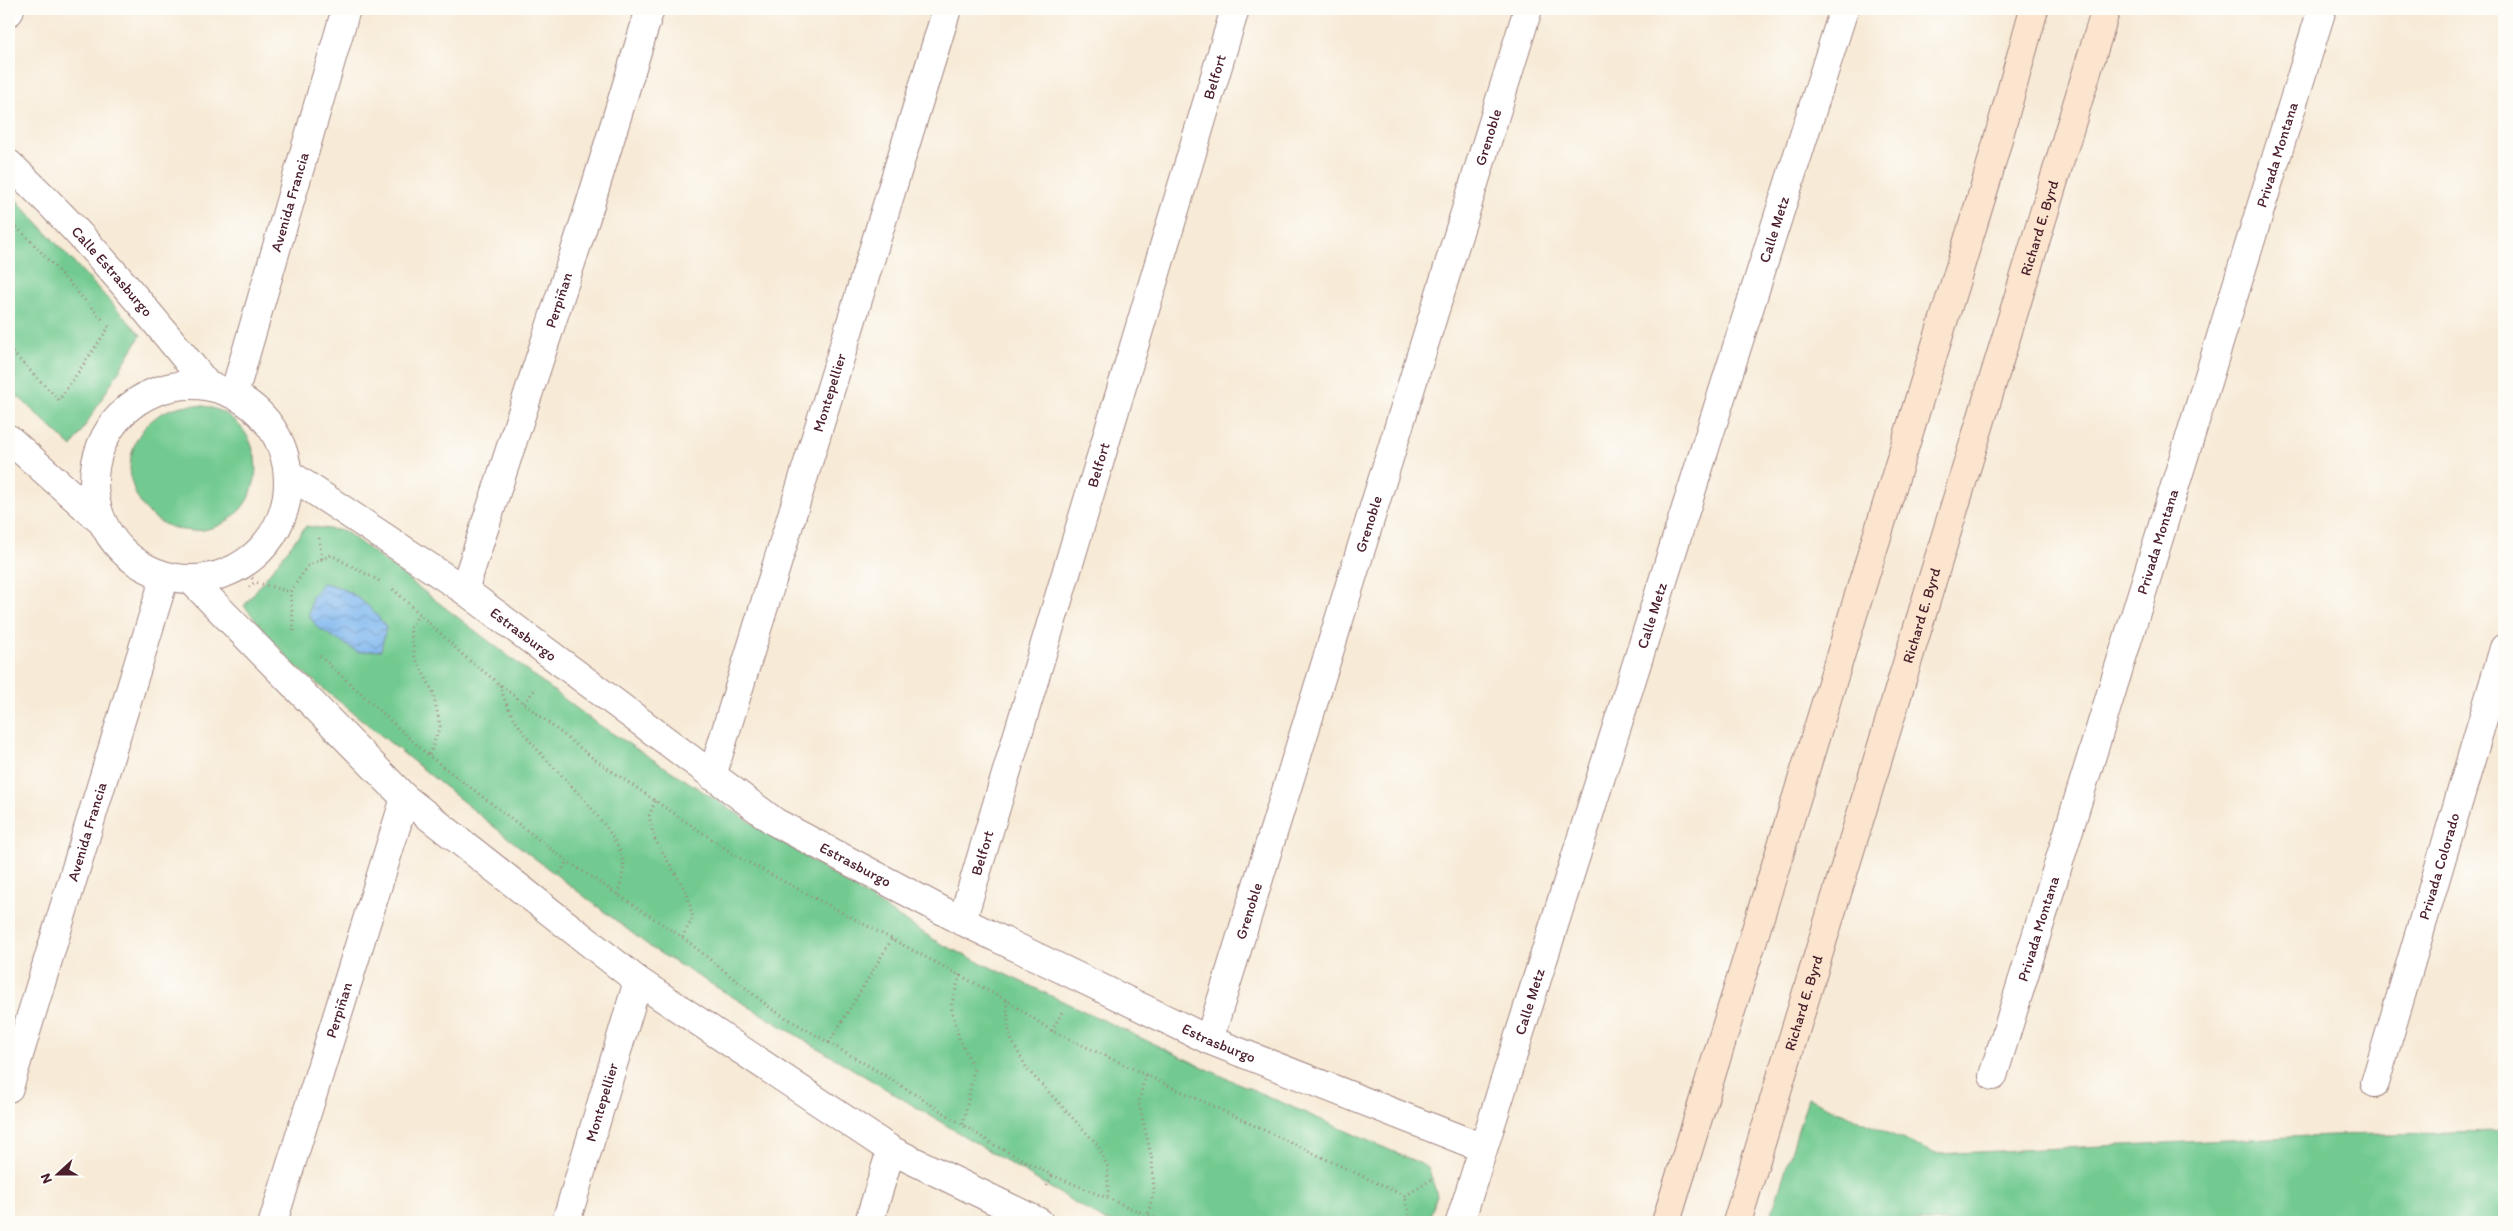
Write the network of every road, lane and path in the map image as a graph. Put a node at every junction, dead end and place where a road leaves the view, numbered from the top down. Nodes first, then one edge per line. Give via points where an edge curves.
1 (10, 9) edge
2 (346, 9) edge
3 (650, 9) edge
4 (946, 9) edge
5 (1235, 9) edge
6 (1528, 9) edge
7 (1844, 9) edge
8 (2034, 9) edge
9 (2106, 9) edge
10 (2322, 9) edge
11 (9, 12) edge
12 (9, 164) edge
13 (9, 220) edge
14 (9, 349) edge
15 (208, 386) junction
16 (234, 394) junction
17 (9, 439) edge
18 (289, 474) junction
19 (102, 522) junction
20 (164, 576) junction
21 (191, 580) junction
22 (464, 590) junction
23 (419, 614) dead end
24 (2504, 648) edge
25 (316, 652) dead end
26 (499, 684) dead end
27 (429, 756) junction
28 (712, 776) junction
29 (405, 798) junction
30 (655, 801) dead end
31 (618, 895) junction
32 (962, 921) junction
33 (682, 937) junction
34 (892, 939) dead end
35 (960, 975) dead end
36 (638, 981) junction
37 (1006, 1000) dead end
38 (1209, 1040) junction
39 (829, 1043) junction
40 (1145, 1075) dead end
41 (1993, 1076) dead end
42 (2374, 1083) dead end
43 (9, 1088) edge
44 (963, 1125) junction
45 (1483, 1148) junction
46 (891, 1150) junction
47 (1108, 1199) junction
48 (1148, 1214) junction
49 (273, 1222) edge
50 (566, 1222) edge
51 (869, 1222) edge
52 (1039, 1222) edge
53 (1164, 1222) edge
54 (1460, 1222) edge
55 (1666, 1222) edge
56 (1737, 1222) edge

1 - 11 street
2 - 16 street, Avenida Francia
3 - 22 street, Perpiñan via 588,211
4 - 28 street, Montepellier
5 - 32 street, Belfort
6 - 38 street, Grenoble
7 - 45 street, Calle Metz
8 - 55 street via 1987,179
9 - 56 street, Richard E. Byrd
10 - 41 street, Privada Montana
12 - 15 street, Calle Estrasburgo via 55,206 122,280
13 - 14 path via 109,327 59,400
15 - 16 street
15 - 19 street via 184,384 140,398 107,432 98,453 94,476
16 - 18 street via 255,408 272,427 283,450
17 - 19 street
18 - 21 street via 287,502 279,527 249,574
18 - 22 street, Estrasburgo
19 - 20 street via 124,553 139,565
20 - 21 street
20 - 43 street, Avenida Francia
21 - 29 street
22 - 28 street, Estrasburgo
23 - 27 path via 410,628 415,657 433,692 440,726
24 - 42 street, Privada Colorado
25 - 27 path
26 - 31 path via 504,702 525,736 588,803 610,832 623,862
27 - 31 path
28 - 32 street, Estrasburgo via 775,822
29 - 36 street
29 - 49 street, Perpiñan
30 - 33 path via 649,816 654,838 687,893 693,918
31 - 33 path
32 - 38 street, Estrasburgo
33 - 39 path via 773,1010
34 - 39 path
35 - 44 path via 951,1006 959,1038 974,1069
36 - 46 street
36 - 50 street, Montepellier
37 - 47 path via 1010,1037 1027,1070 1097,1144 1108,1167
38 - 45 street, Estrasburgo
39 - 44 path
40 - 48 path via 1139,1103 1152,1160 1154,1191
44 - 47 path via 1052,1176
45 - 54 street, Calle Metz
46 - 51 street
46 - 52 street
47 - 48 path
48 - 53 path

